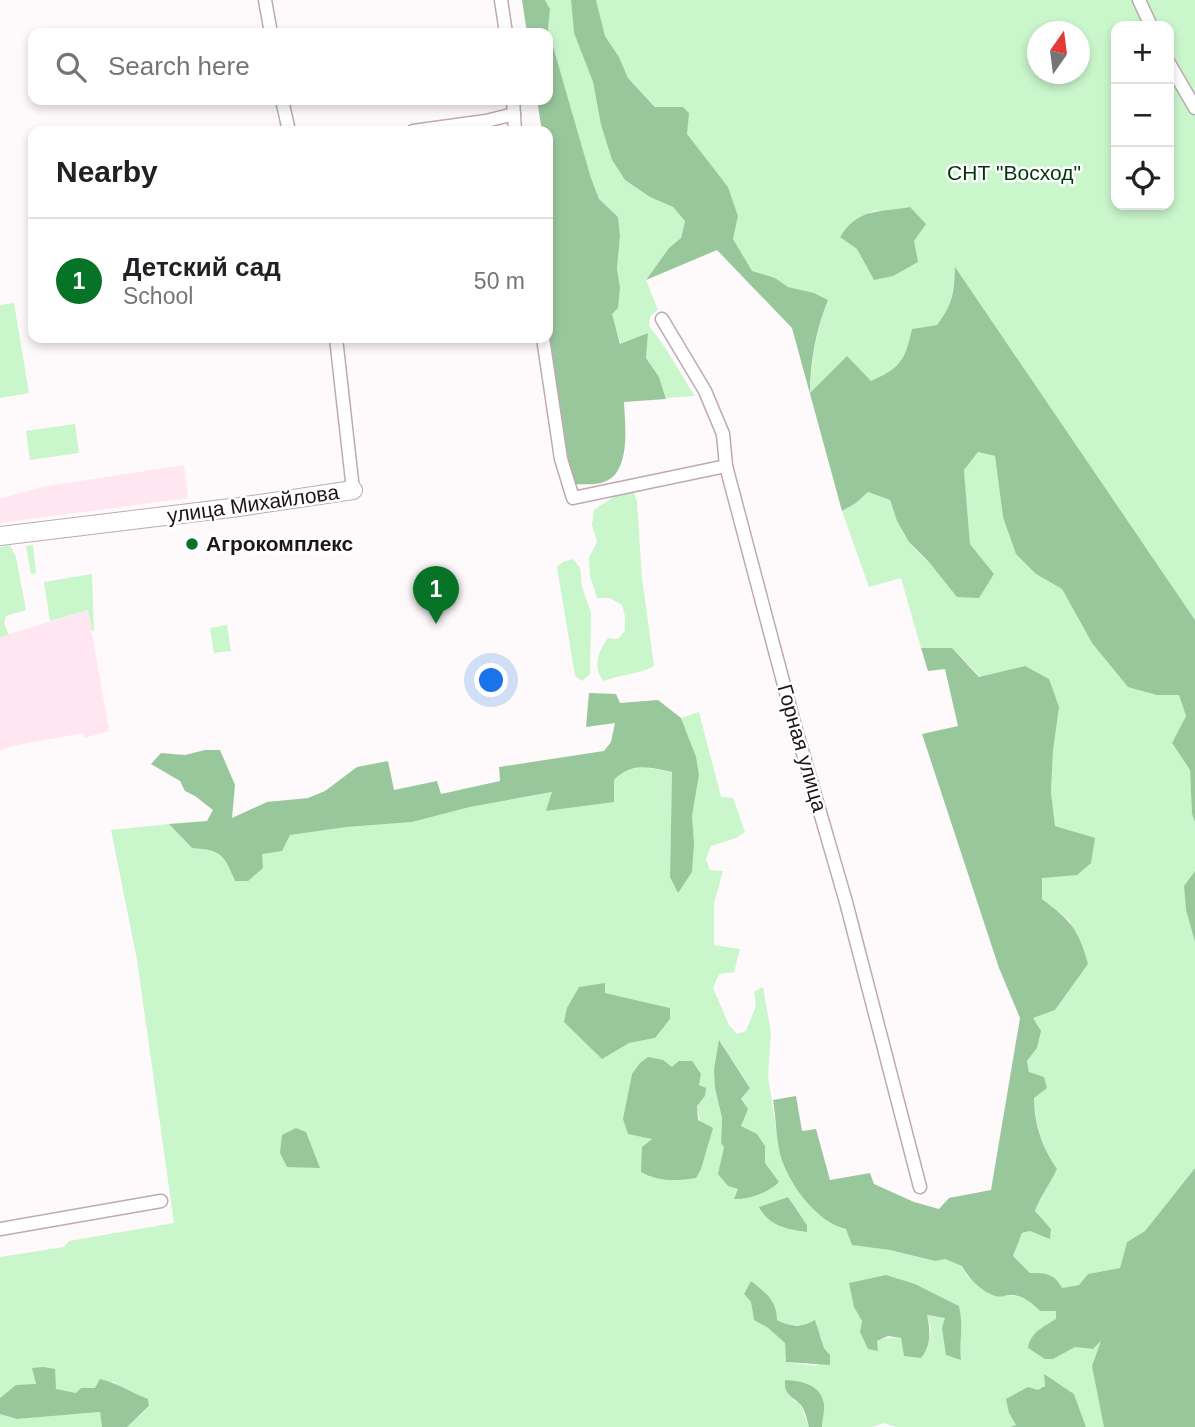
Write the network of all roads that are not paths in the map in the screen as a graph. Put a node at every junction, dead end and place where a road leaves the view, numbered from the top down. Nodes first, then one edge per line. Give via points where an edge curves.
1 (265, 0) edge
2 (501, 0) edge
3 (1139, 0) edge
4 (1149, 21) edge
5 (270, 28) edge
6 (505, 28) edge
7 (1174, 71) edge
8 (283, 105) edge
9 (513, 105) edge
10 (1195, 108) edge
11 (514, 114) junction
12 (288, 126) edge
13 (450, 126) edge
14 (515, 126) edge
15 (662, 319) dead end
16 (337, 343) edge
17 (544, 343) edge
18 (726, 466) junction
19 (353, 490) joint
20 (0, 536) edge
21 (920, 1187) dead end
22 (161, 1201) dead end
23 (0, 1229) edge

1 - 5 street
2 - 6 street
3 - 4 street
7 - 10 street
8 - 12 street
9 - 11 street
11 - 13 street
11 - 14 street
15 - 18 street, Горная улица via 705,391 723,434
16 - 19 street, улица Михайлова
17 - 18 street via 561,459 573,498
18 - 21 street, Горная улица
19 - 20 street, улица Михайлова
22 - 23 street

